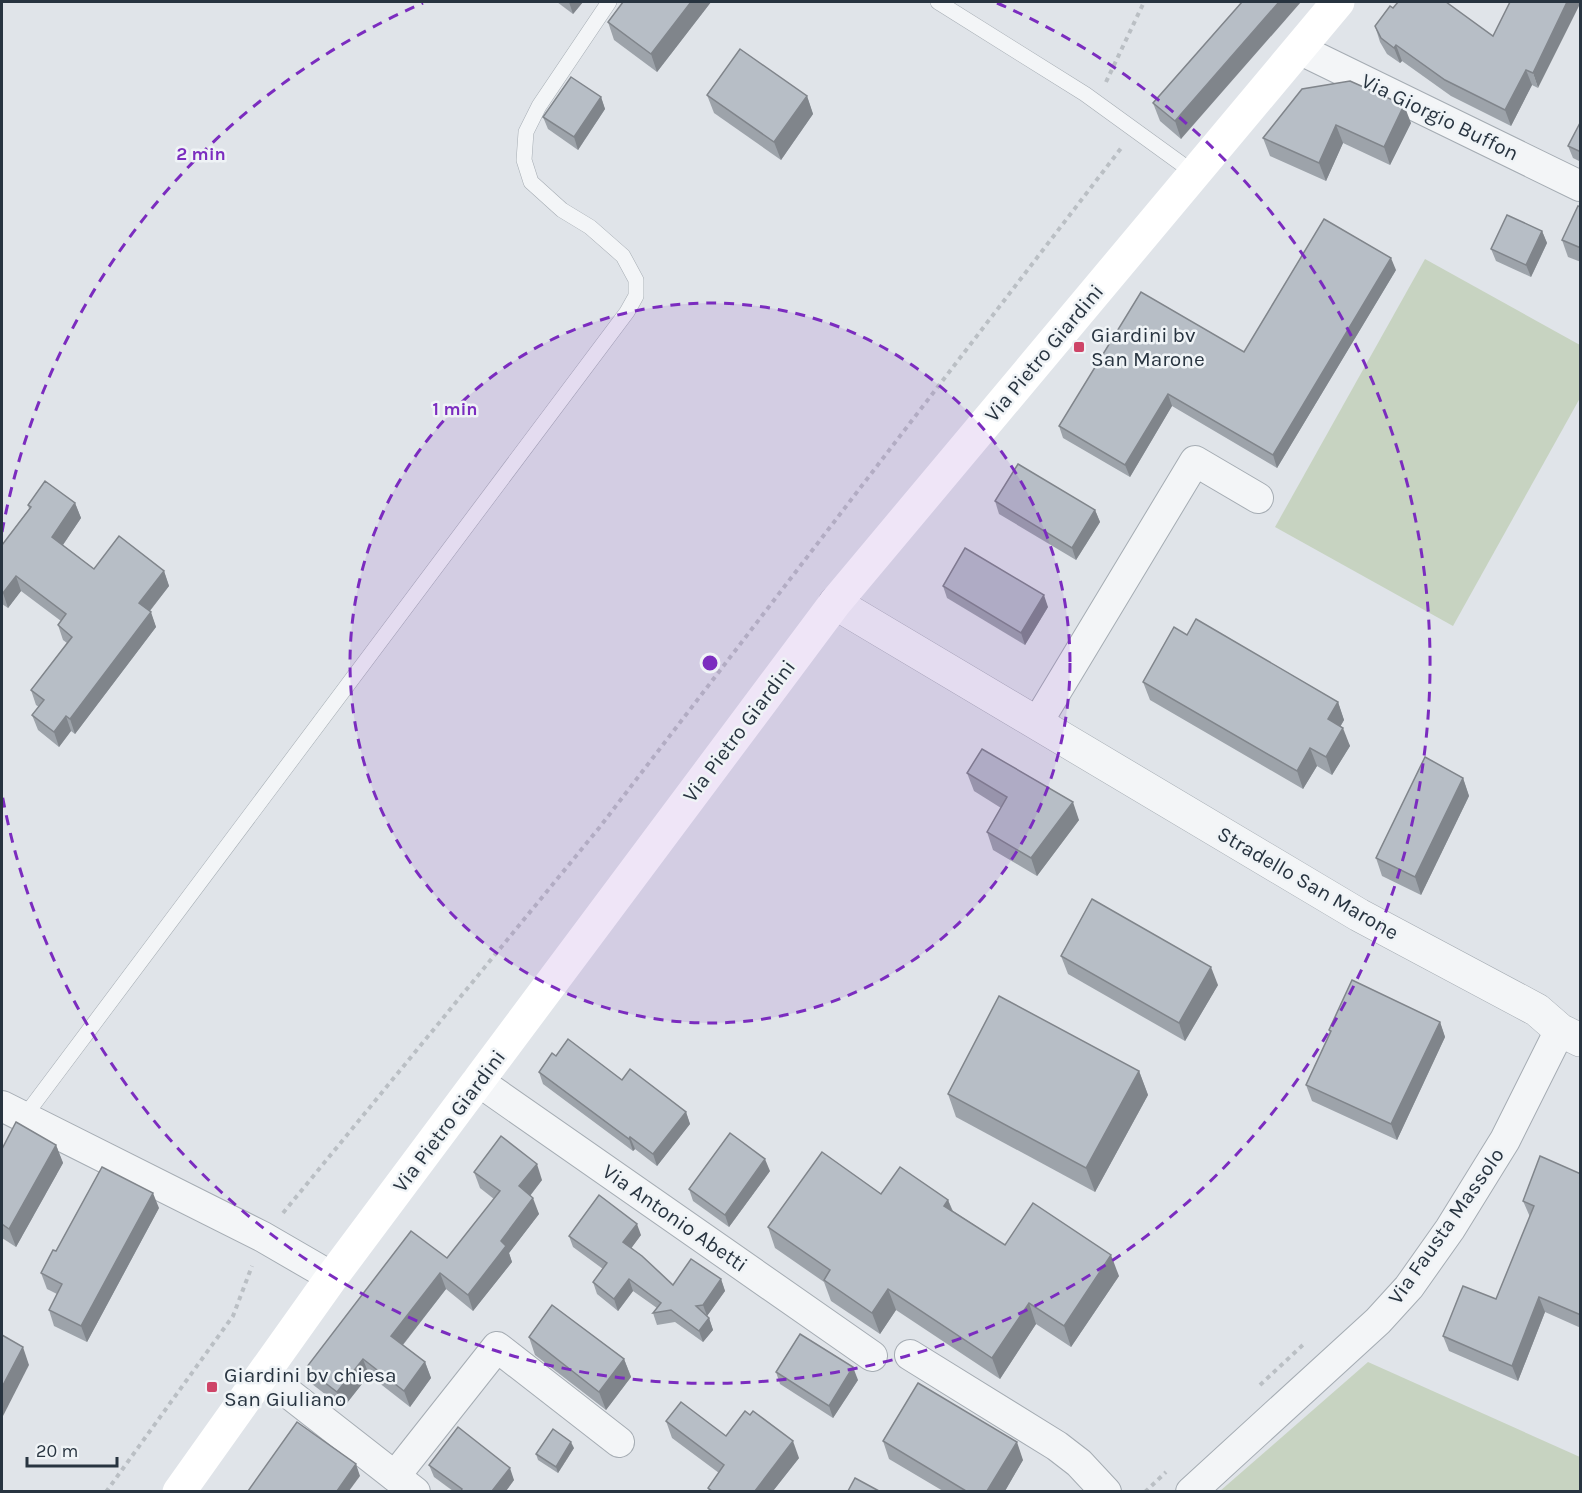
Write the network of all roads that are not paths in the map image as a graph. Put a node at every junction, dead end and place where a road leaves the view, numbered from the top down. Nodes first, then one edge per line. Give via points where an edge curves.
1 (609, 2) edge
2 (938, 2) edge
3 (1338, 2) edge
4 (1299, 49) junction
5 (1194, 172) junction
6 (1581, 186) edge
7 (1258, 498) dead end
8 (835, 603) junction
9 (1037, 723) junction
10 (1570, 1035) edge
11 (478, 1081) junction
12 (13, 1112) edge
13 (332, 1277) junction
14 (910, 1355) dead end
15 (872, 1356) dead end
16 (264, 1374) junction
17 (618, 1442) dead end
18 (405, 1484) edge
19 (179, 1491) edge
20 (1106, 1491) edge
21 (1191, 1491) edge

1 - 12 lane via 525,132 524,160 531,182 623,256 636,280 636,296
2 - 5 lane via 1085,94
3 - 4 main road, Via Pietro Giardini
4 - 5 main road, Via Pietro Giardini
4 - 6 street, Via Giorgio Buffon
5 - 8 main road, Via Pietro Giardini
7 - 9 street via 1195,461
8 - 9 street, Stradello San Marone
8 - 11 main road, Via Pietro Giardini
9 - 10 street, Stradello San Marone via 1359,915 1537,1010
10 - 21 street, Via Fausta Massolo via 1450,1229 1409,1287 1378,1321
11 - 13 main road, Via Pietro Giardini
11 - 15 street, Via Antonio Abetti
12 - 13 street via 263,1237
13 - 16 main road, Via Pietro Giardini
14 - 20 street via 1057,1446
16 - 18 street
16 - 19 main road, Via Pietro Giardini
17 - 18 street via 497,1347

